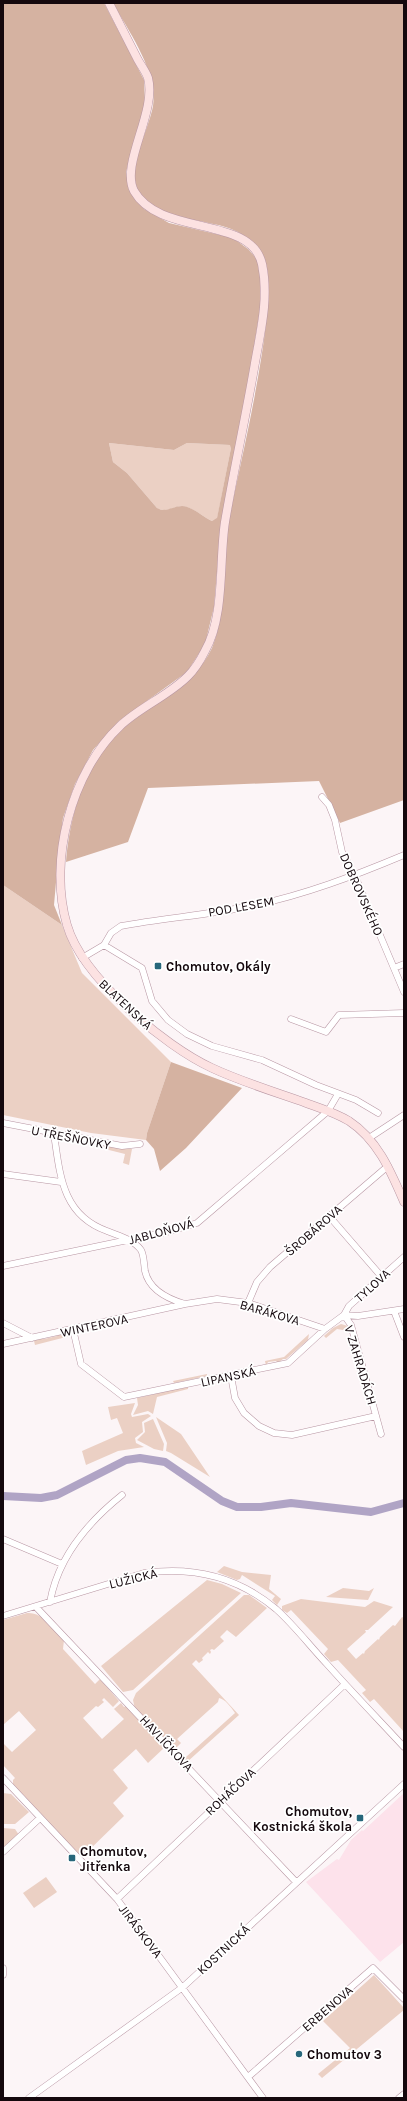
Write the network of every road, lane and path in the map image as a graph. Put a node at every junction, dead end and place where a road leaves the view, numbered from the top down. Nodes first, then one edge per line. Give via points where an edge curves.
1 (109, 3) edge
2 (322, 797) dead end
3 (404, 855) edge
4 (355, 876) junction
5 (104, 945) junction
6 (82, 958) junction
7 (404, 964) edge
8 (394, 968) junction
9 (404, 992) edge
10 (404, 1013) edge
11 (290, 1020) dead end
12 (338, 1094) junction
13 (328, 1111) junction
14 (378, 1113) dead end
15 (404, 1116) edge
16 (3, 1123) edge
17 (54, 1134) junction
18 (369, 1138) junction
19 (140, 1144) dead end
20 (388, 1166) junction
21 (3, 1174) edge
22 (61, 1182) junction
23 (404, 1202) edge
24 (329, 1216) junction
25 (130, 1240) junction
26 (404, 1257) edge
27 (3, 1266) edge
28 (381, 1276) junction
29 (248, 1303) junction
30 (185, 1304) junction
31 (404, 1309) edge
32 (394, 1311) junction
33 (344, 1315) junction
34 (3, 1323) edge
35 (325, 1329) junction
36 (73, 1330) junction
37 (404, 1337) edge
38 (32, 1338) junction
39 (3, 1344) edge
40 (231, 1376) junction
41 (376, 1416) junction
42 (381, 1434) dead end
43 (122, 1495) dead end
44 (3, 1539) edge
45 (62, 1564) junction
46 (50, 1602) junction
47 (36, 1607) junction
48 (3, 1616) edge
49 (345, 1684) junction
50 (404, 1747) edge
51 (3, 1778) edge
52 (404, 1784) edge
53 (220, 1800) junction
54 (40, 1818) junction
55 (3, 1852) edge
56 (296, 1882) junction
57 (117, 1900) junction
58 (183, 1987) junction
59 (404, 1999) edge
60 (248, 2077) junction
61 (404, 2094) edge
62 (29, 2098) edge
63 (263, 2098) edge
64 (399, 2098) edge

1 - 6 street, BLATENSKÁ via 148,79 149,104 130,173 133,189 147,206 170,219 235,234 251,246 261,258 264,310 245,426 224,526 218,608 208,646 190,674 122,724 96,752 79,785 66,826 61,899 68,930
2 - 4 street, DOBROVSKÉHO via 329,805 342,852
3 - 4 street, POD LESEM
4 - 5 street, POD LESEM via 306,893 250,906 121,926 111,933
4 - 8 street, DOBROVSKÉHO
5 - 6 street, POD LESEM
5 - 12 street via 142,968 152,1001 168,1020 187,1034 212,1046 262,1060
6 - 13 street, BLATENSKÁ via 128,1009 178,1048 211,1068
7 - 8 street
8 - 9 street, DOBROVSKÉHO
10 - 11 street via 339,1015 326,1032
12 - 13 street, JABLOŇOVÁ
12 - 14 street via 356,1100
13 - 18 street, BLATENSKÁ via 348,1120
13 - 25 street, JABLOŇOVÁ via 197,1223
15 - 18 street
16 - 17 street, U TŘEŠŇOVKY
17 - 19 street, U TŘEŠŇOVKY via 122,1146
17 - 22 street
18 - 20 street, BLATENSKÁ
20 - 23 street, BLATENSKÁ
20 - 24 street, ŠROBÁROVA
21 - 22 street
22 - 25 street via 64,1192 81,1217 102,1230
24 - 28 street
24 - 29 street, ŠROBÁROVA via 266,1272 257,1282
25 - 27 street, JABLOŇOVÁ
25 - 30 street, BARÁKOVA via 141,1251 147,1277 155,1288 166,1298
26 - 28 street, TYLOVA
28 - 33 street, TYLOVA via 349,1306
29 - 30 street, BARÁKOVA via 217,1299
29 - 35 street, BARÁKOVA
30 - 36 street, WINTEROVA
31 - 32 street
32 - 33 street via 358,1316
32 - 37 street
33 - 35 street, LIPANSKÁ
33 - 41 street, V ZAHRADÁCH via 351,1325
34 - 38 street
35 - 40 street, LIPANSKÁ via 288,1363
36 - 38 street, WINTEROVA
36 - 40 street, LIPANSKÁ via 81,1364 124,1397
38 - 39 street, WINTEROVA
40 - 41 street, V ZAHRADÁCH via 235,1398 244,1413 259,1426 274,1433 292,1435
41 - 42 street, V ZAHRADÁCH
43 - 45 street via 104,1509 83,1532
44 - 45 street
45 - 46 street
46 - 47 street, LUŽICKÁ
46 - 49 street, LUŽICKÁ via 144,1573 166,1570 199,1572 249,1589 277,1610
47 - 48 street, LUŽICKÁ
47 - 53 street, HAVLÍČKOVA
49 - 50 street, LUŽICKÁ
49 - 53 street, ROHÁČOVA
51 - 54 street, JIRÁSKOVA
52 - 56 street, KOSTNICKÁ
53 - 56 street, HAVLÍČKOVA
53 - 57 street, ROHÁČOVA
54 - 55 street
54 - 57 street, JIRÁSKOVA
56 - 58 street, KOSTNICKÁ
57 - 58 street, JIRÁSKOVA
58 - 60 street, JIRÁSKOVA
58 - 62 street, KOSTNICKÁ
59 - 60 street, ERBENOVA via 373,1968
60 - 63 street, JIRÁSKOVA
61 - 64 street

